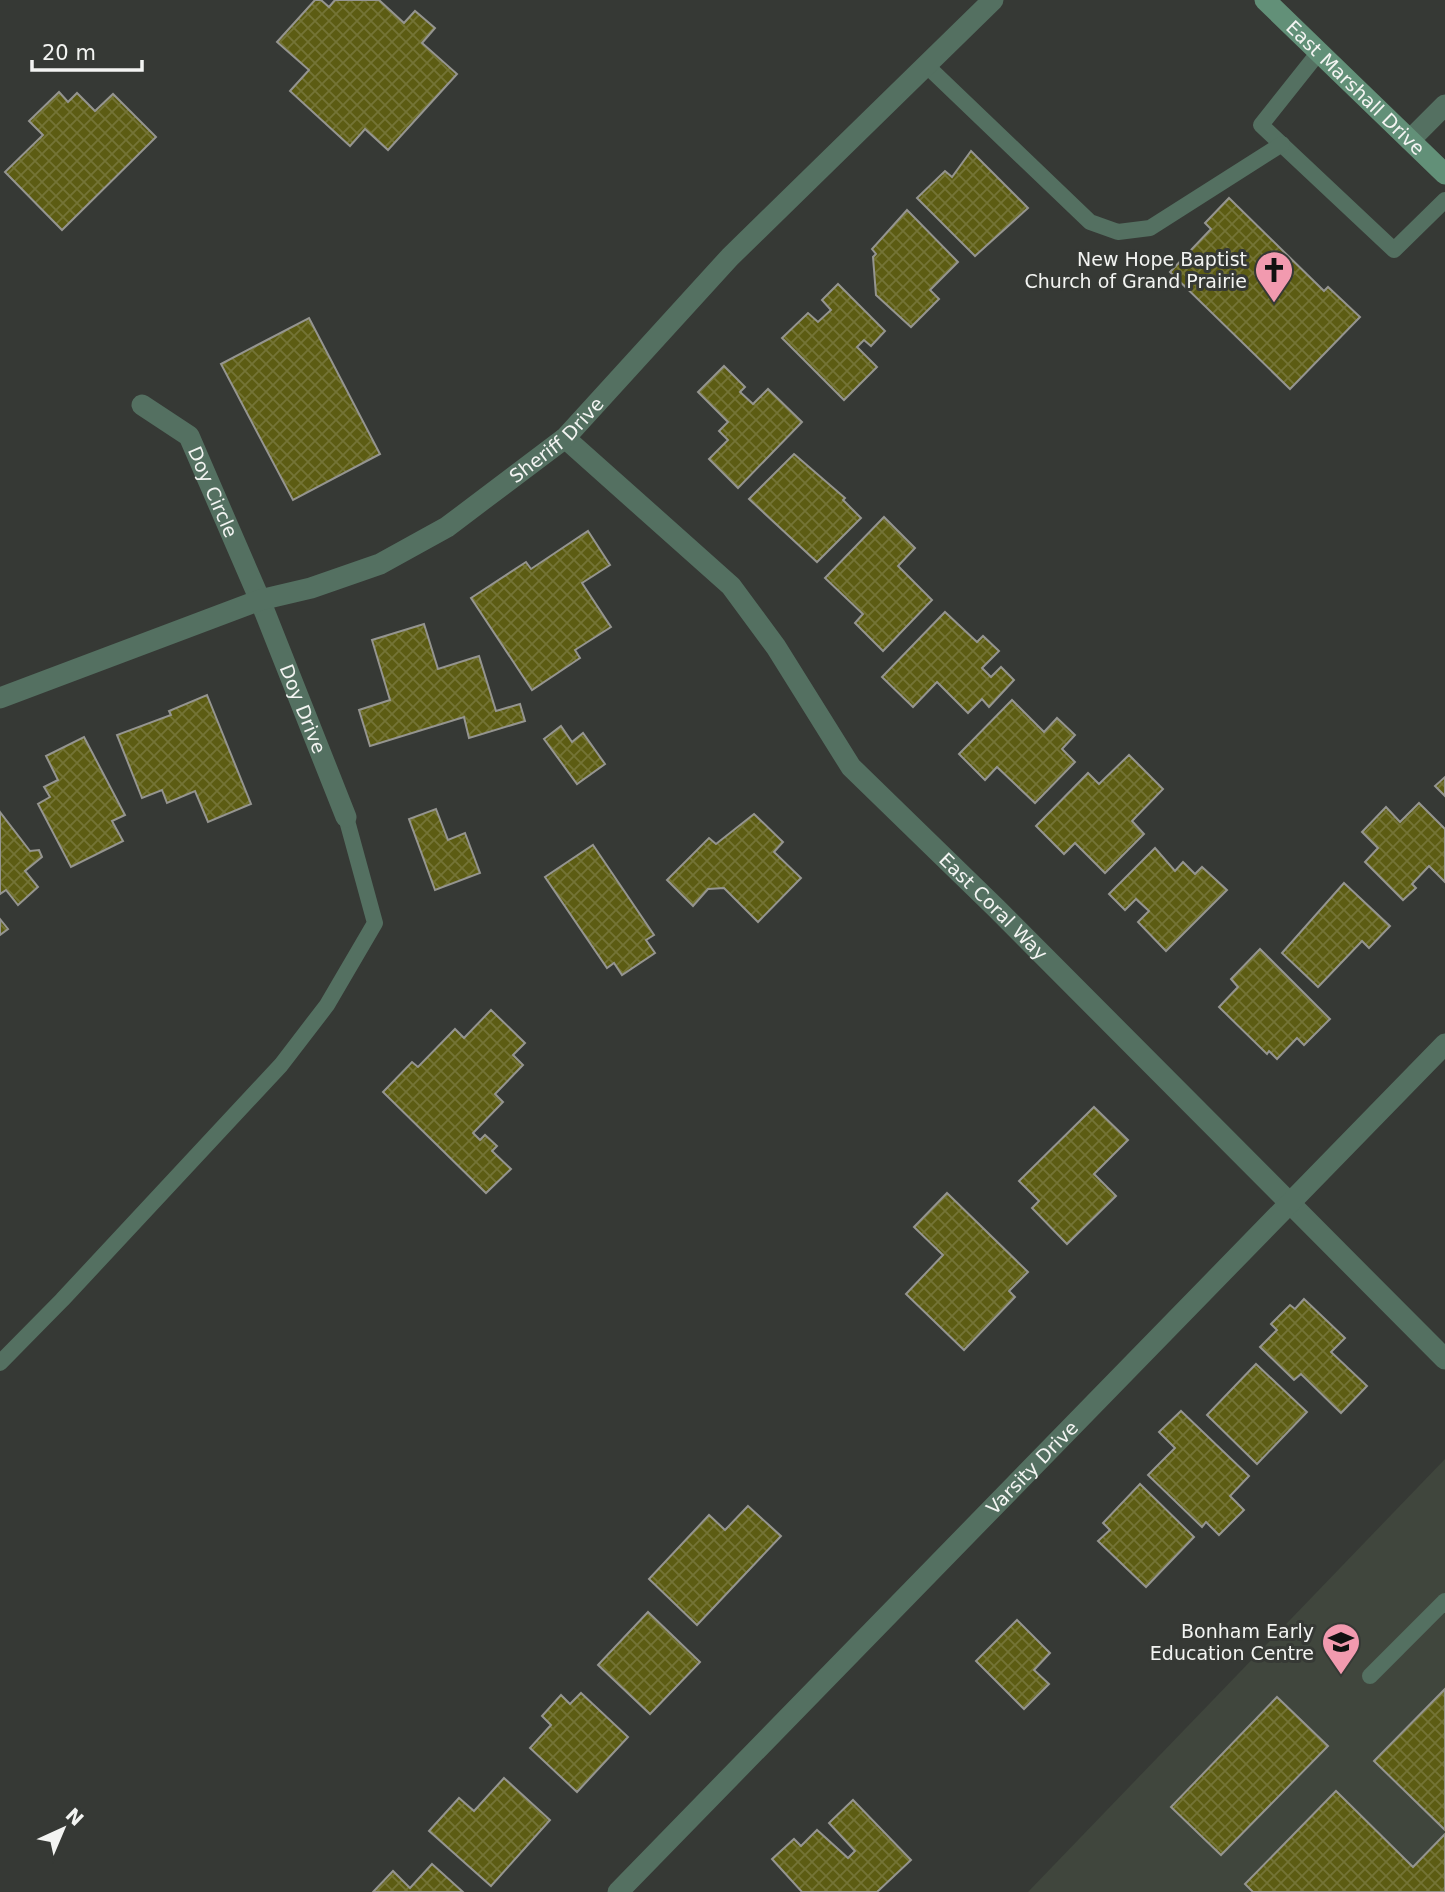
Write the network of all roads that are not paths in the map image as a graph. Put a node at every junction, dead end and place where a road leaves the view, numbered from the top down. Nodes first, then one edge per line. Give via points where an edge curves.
1 (993, 0) edge
2 (1265, 0) edge
3 (1319, 52) junction
4 (926, 65) junction
5 (1445, 105) edge
6 (1410, 140) junction
7 (1282, 144) junction
8 (1445, 174) edge
9 (1445, 200) edge
10 (142, 405) dead end
11 (565, 438) junction
12 (260, 600) junction
13 (0, 698) edge
14 (346, 817) joint
15 (1445, 1044) edge
16 (1289, 1202) junction
17 (1445, 1359) edge
18 (0, 1363) edge
19 (1445, 1601) edge
20 (1370, 1676) dead end
21 (618, 1892) edge

1 - 4 street, Sheriff Drive
2 - 3 street, East Marshall Drive
3 - 6 street, East Marshall Drive
3 - 7 lane via 1261,125
4 - 7 lane via 1090,222 1118,232 1150,228
4 - 11 street, Sheriff Drive via 730,257
5 - 6 street
6 - 8 street, East Marshall Drive
7 - 9 lane via 1394,250
10 - 12 street, Doy Circle via 189,436
11 - 12 street, Sheriff Drive via 447,527 380,564
11 - 16 street, East Coral Way via 731,586 776,647 851,767
12 - 13 street, Sheriff Drive
12 - 14 street, Doy Drive
14 - 18 lane via 375,923 327,1005 281,1065
15 - 16 street, Varsity Drive
16 - 17 street, East Coral Way
16 - 21 street, Varsity Drive
19 - 20 lane

